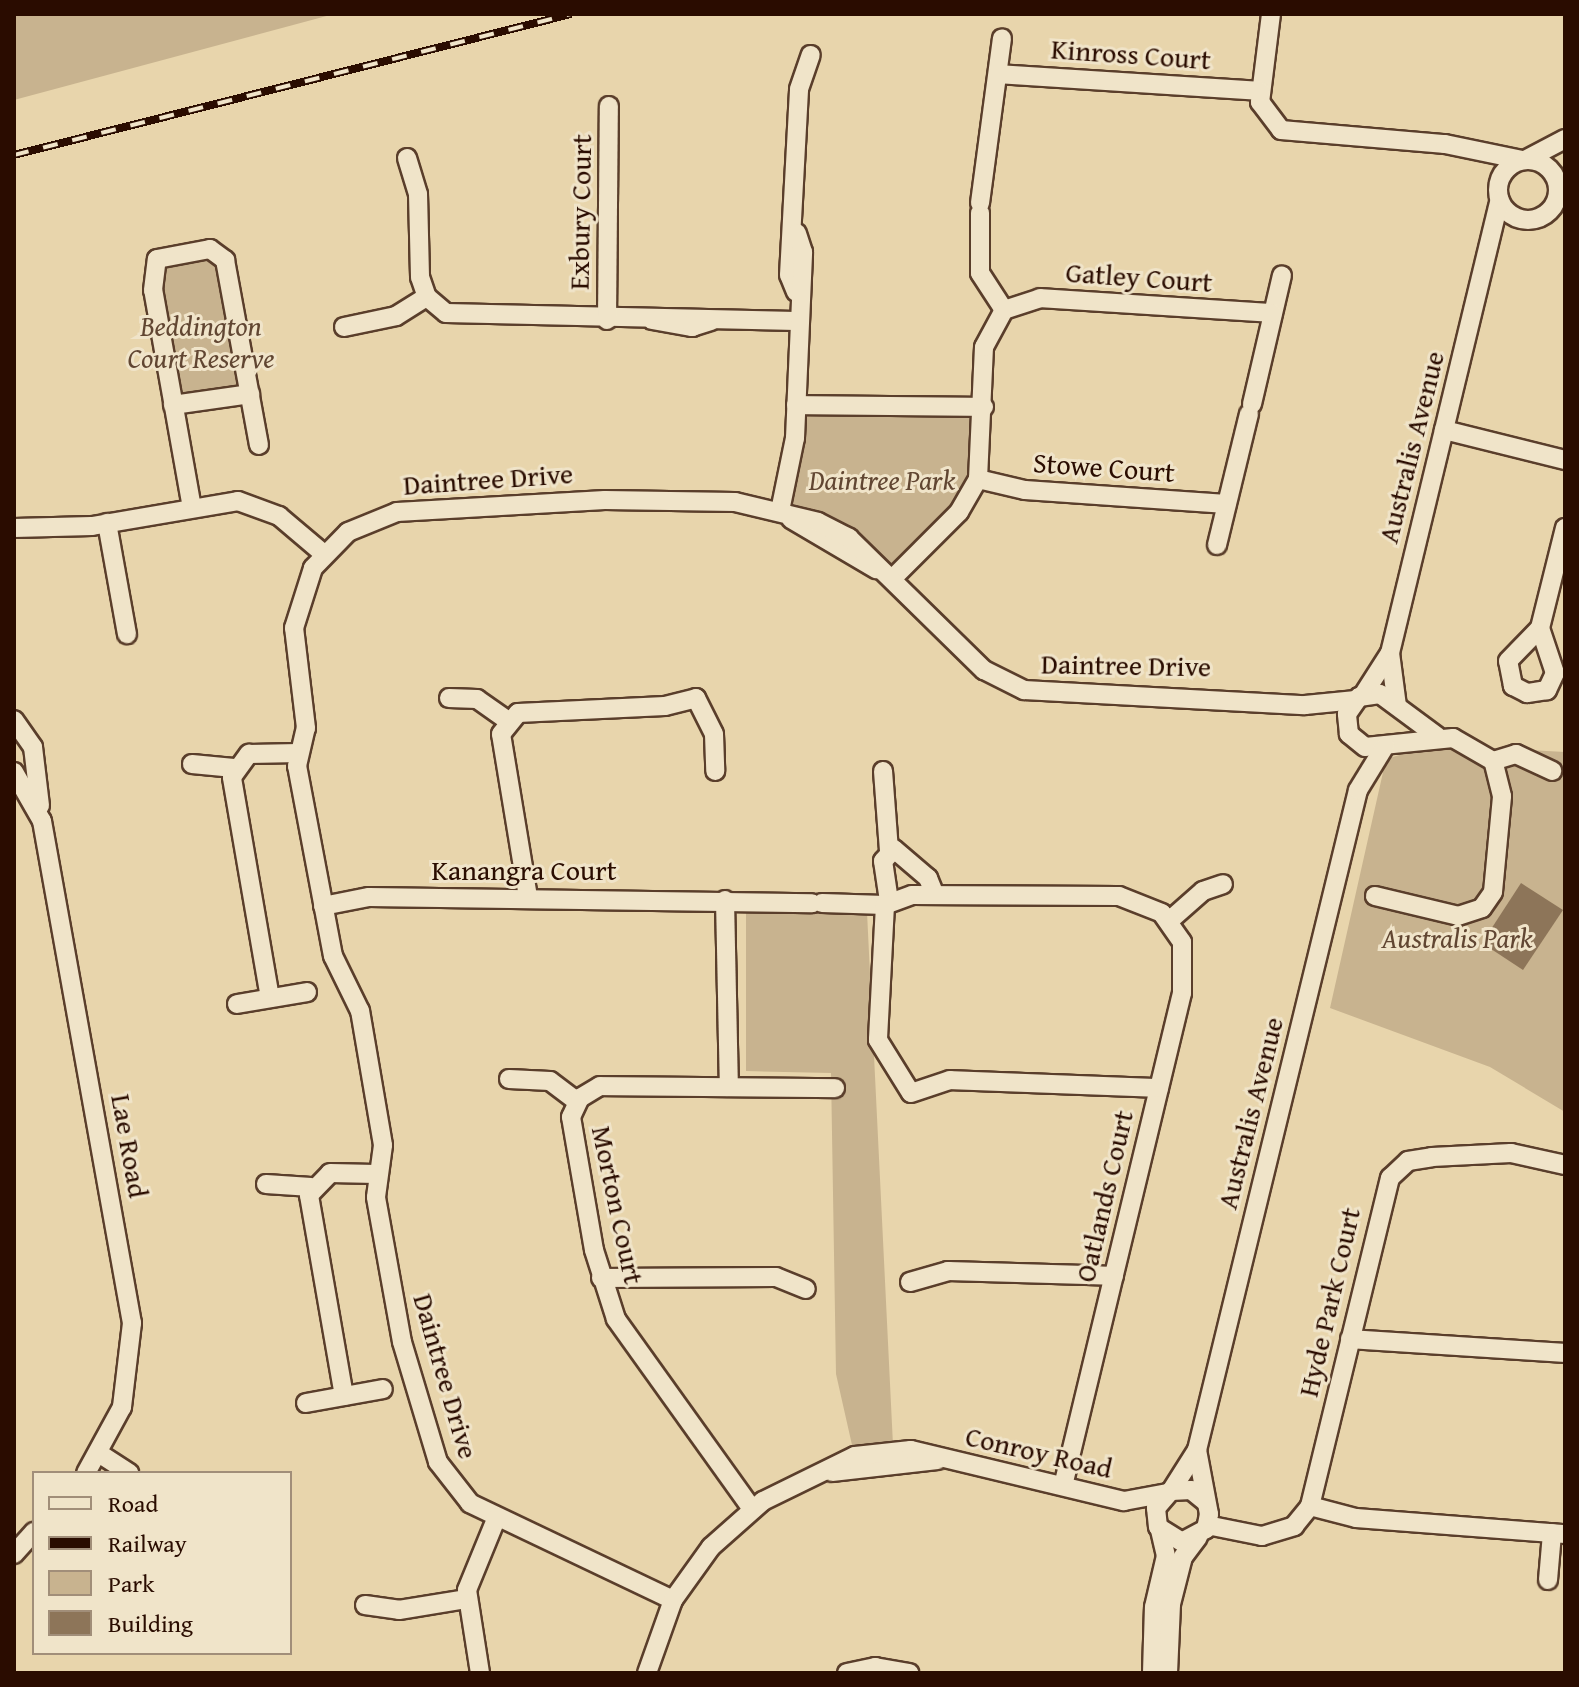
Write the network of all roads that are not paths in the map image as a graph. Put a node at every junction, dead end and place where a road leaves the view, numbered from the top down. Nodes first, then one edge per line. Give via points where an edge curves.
1 (1271, 14) edge
2 (1002, 38) dead end
3 (811, 55) dead end
4 (998, 74) junction
5 (1260, 91) junction
6 (609, 106) dead end
7 (1565, 139) edge
8 (1467, 149) junction
9 (407, 158) dead end
10 (1524, 160) junction
11 (1562, 182) edge
12 (1499, 193) junction
13 (1523, 220) junction
14 (1489, 254) junction
15 (1282, 275) dead end
16 (427, 297) junction
17 (1004, 310) junction
18 (1273, 313) junction
19 (607, 320) junction
20 (796, 321) junction
21 (344, 327) dead end
22 (250, 394) junction
23 (173, 405) junction
24 (796, 405) junction
25 (984, 407) junction
26 (1444, 430) junction
27 (259, 445) dead end
28 (1565, 460) edge
29 (978, 479) junction
30 (1227, 504) junction
31 (192, 508) junction
32 (780, 511) junction
33 (107, 523) junction
34 (14, 528) edge
35 (1565, 528) edge
36 (1217, 545) dead end
37 (324, 554) junction
38 (892, 579) junction
39 (1540, 628) dead end
40 (127, 634) dead end
41 (1390, 653) junction
42 (449, 698) dead end
43 (1359, 698) junction
44 (1305, 705) junction
45 (1398, 708) junction
46 (14, 720) edge
47 (508, 721) junction
48 (1350, 736) junction
49 (1437, 736) junction
50 (1387, 745) junction
51 (299, 753) junction
52 (1493, 761) junction
53 (192, 764) dead end
54 (234, 768) junction
55 (715, 771) dead end
56 (883, 771) dead end
57 (1552, 771) dead end
58 (14, 772) edge
59 (1358, 790) junction
60 (42, 821) junction
61 (889, 850) junction
62 (1223, 884) dead end
63 (935, 895) junction
64 (1375, 896) dead end
65 (528, 897) junction
66 (725, 900) junction
67 (887, 903) junction
68 (323, 906) junction
69 (1169, 921) junction
70 (307, 992) dead end
71 (270, 998) junction
72 (237, 1004) dead end
73 (509, 1079) dead end
74 (729, 1087) junction
75 (835, 1088) dead end
76 (1159, 1088) junction
77 (577, 1101) junction
78 (1565, 1165) edge
79 (376, 1174) junction
80 (266, 1184) dead end
81 (311, 1187) junction
82 (1114, 1276) junction
83 (601, 1278) junction
84 (910, 1282) dead end
85 (806, 1289) dead end
86 (1350, 1339) junction
87 (1565, 1353) edge
88 (383, 1389) dead end
89 (344, 1396) junction
90 (306, 1403) dead end
91 (1197, 1450) junction
92 (100, 1454) junction
93 (87, 1471) edge
94 (126, 1471) edge
95 (1063, 1486) junction
96 (1169, 1492) junction
97 (1124, 1501) junction
98 (1206, 1502) junction
99 (1310, 1506) junction
100 (752, 1509) junction
101 (497, 1517) junction
102 (1159, 1529) junction
103 (1203, 1531) junction
104 (1559, 1533) edge
105 (32, 1534) edge
106 (14, 1554) edge
107 (1548, 1580) dead end
108 (467, 1599) junction
109 (673, 1600) junction
110 (365, 1605) dead end
111 (480, 1673) edge
112 (647, 1673) edge
113 (847, 1673) edge
114 (909, 1673) edge
115 (1152, 1673) edge
116 (1168, 1673) edge

1 - 5 street
2 - 4 street
3 - 20 street via 799,89 797,233 803,252
4 - 5 street, Kinross Court
4 - 17 street via 980,208 980,273
5 - 8 street via 1262,111 1281,130
6 - 19 street, Exbury Court
7 - 10 street
8 - 10 street
8 - 12 street
9 - 16 street via 418,194 418,267
10 - 11 street via 1550,169
10 - 12 street via 1506,169
11 - 13 street via 1546,214
12 - 13 street
12 - 14 street, Australis Avenue
13 - 14 street
14 - 26 street, Australis Avenue
15 - 18 street
16 - 19 street via 466,318
16 - 21 street via 396,316
17 - 18 street, Gatley Court via 1040,298
17 - 25 street via 986,336
18 - 30 street
19 - 20 street via 652,320 668,314 711,321
20 - 24 street
22 - 23 street
22 - 23 street via 225,260 210,249 157,259 153,290
22 - 27 street
23 - 31 street
24 - 25 street
24 - 32 street
25 - 29 street
26 - 28 street
26 - 41 street, Australis Avenue
29 - 30 street, Stowe Court via 1025,490
29 - 38 street via 959,512
30 - 36 street
31 - 33 street
31 - 37 street via 238,501 264,507
32 - 37 street, Daintree Drive via 715,501 624,499 410,510 359,525
32 - 38 street, Daintree Drive via 838,532
33 - 34 street
33 - 40 street
35 - 39 street
37 - 51 street, Daintree Drive via 296,611 306,728
38 - 44 street, Daintree Drive via 984,670 1024,690
41 - 43 street, Australis Avenue
41 - 45 street, Australis Avenue
42 - 47 street via 477,699
43 - 44 street, Daintree Drive
43 - 45 street via 1384,695
43 - 48 street via 1346,718
44 - 48 street
45 - 49 street
45 - 50 street via 1399,732
46 - 60 street, Lae Road via 33,747
47 - 55 street via 535,708 665,706 696,698 714,734
47 - 65 street via 502,751
48 - 50 street via 1369,748
48 - 59 street, Australis Avenue
49 - 50 street
49 - 52 street via 1467,741
50 - 59 street, Australis Avenue
51 - 54 street via 256,752
51 - 68 street, Daintree Drive
52 - 57 street via 1516,754
52 - 64 street via 1502,796 1489,901 1458,916
53 - 54 street
54 - 71 street
56 - 61 street
58 - 60 street, Lae Road
59 - 91 street, Australis Avenue
60 - 92 street, Lae Road via 132,1323 127,1390
61 - 63 street via 904,853
61 - 67 street via 883,870
62 - 69 street via 1203,891
63 - 67 street
63 - 69 street via 1119,896 1152,906
65 - 66 street, Kanangra Court
65 - 68 street, Kanangra Court via 369,897
66 - 67 street, Kanangra Court
66 - 74 street
67 - 76 street via 878,1040 911,1093 950,1080
68 - 79 street, Daintree Drive via 333,956 360,1011 383,1145
69 - 76 street, Oatlands Court via 1186,965
70 - 71 street
71 - 72 street
73 - 77 street, Morton Court via 544,1079
74 - 75 street, Morton Court
74 - 77 street, Morton Court via 600,1086
76 - 82 street, Oatlands Court
77 - 83 street, Morton Court via 571,1117
78 - 86 street, Hyde Park Court via 1511,1153 1408,1161 1380,1203
79 - 81 street via 330,1173
79 - 101 street, Daintree Drive via 402,1342 438,1462 460,1496
80 - 81 street
81 - 89 street
82 - 84 street via 948,1271
82 - 95 street, Oatlands Court
83 - 85 street via 761,1276
83 - 100 street, Morton Court via 616,1319 643,1360 671,1388 674,1402
86 - 87 street
86 - 99 street, Hyde Park Court
88 - 89 street
89 - 90 street
91 - 96 street, Australis Avenue
91 - 98 street, Australis Avenue
92 - 93 street, Lae Road
92 - 94 street
95 - 97 street, Conroy Road
95 - 100 street, Conroy Road via 882,1451 821,1473
96 - 97 street, Conroy Road
96 - 98 street via 1191,1490
96 - 102 street via 1156,1508
97 - 102 street, Conroy Road
98 - 103 street
99 - 103 street via 1294,1526 1262,1536
99 - 104 street via 1356,1518
100 - 109 street, Conroy Road via 711,1547
101 - 108 street via 474,1565
101 - 109 street, Daintree Drive
102 - 103 street via 1178,1542
102 - 115 street via 1166,1563 1154,1607
103 - 116 street via 1179,1567
104 - 107 street
105 - 106 street
108 - 110 street via 399,1610
108 - 111 street
109 - 112 street, Conroy Road
113 - 114 street

